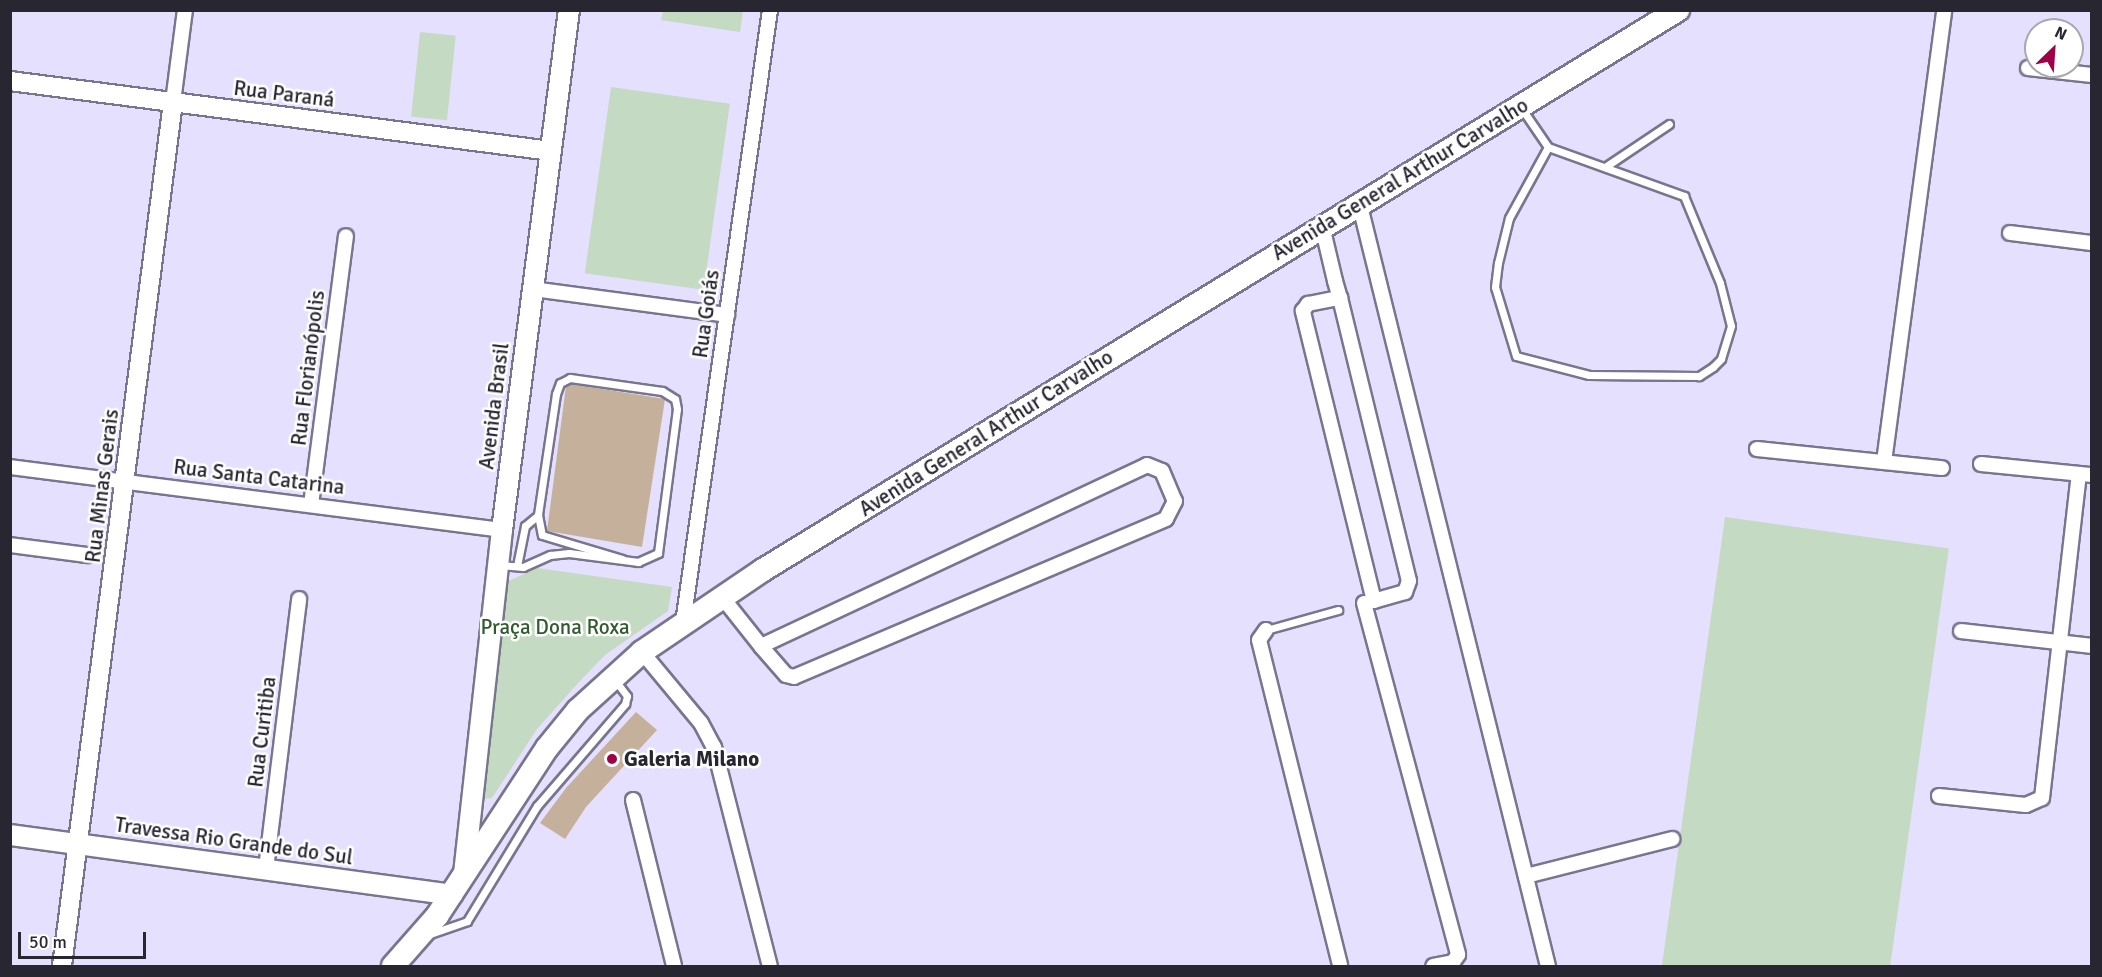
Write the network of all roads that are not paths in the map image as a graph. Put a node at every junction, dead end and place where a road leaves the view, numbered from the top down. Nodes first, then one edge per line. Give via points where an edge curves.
1 (185, 10) edge
2 (569, 10) edge
3 (770, 10) edge
4 (1678, 10) edge
5 (1944, 10) edge
6 (10, 81) edge
7 (173, 102) junction
8 (1520, 106) junction
9 (1669, 124) dead end
10 (1548, 147) junction
11 (551, 151) junction
12 (1605, 166) junction
13 (1359, 202) junction
14 (1322, 225) junction
15 (2010, 233) dead end
16 (346, 236) dead end
17 (2091, 243) edge
18 (533, 289) junction
19 (1340, 298) junction
20 (727, 315) junction
21 (1757, 449) dead end
22 (1884, 462) junction
23 (1981, 464) dead end
24 (10, 467) edge
25 (1942, 468) dead end
26 (2085, 474) edge
27 (125, 481) junction
28 (311, 505) junction
29 (538, 515) junction
30 (502, 530) junction
31 (10, 545) edge
32 (87, 555) dead end
33 (622, 559) junction
34 (507, 566) junction
35 (722, 597) junction
36 (299, 599) dead end
37 (1364, 603) dead end
38 (1338, 610) dead end
39 (683, 623) junction
40 (1266, 630) joint
41 (1961, 631) dead end
42 (2061, 643) junction
43 (761, 646) junction
44 (2091, 646) edge
45 (642, 652) junction
46 (613, 678) junction
47 (1940, 795) dead end
48 (633, 800) dead end
49 (471, 809) junction
50 (495, 827) junction
51 (10, 835) edge
52 (1671, 839) dead end
53 (79, 844) junction
54 (266, 870) junction
55 (1526, 876) junction
56 (458, 885) junction
57 (422, 936) junction
58 (62, 966) edge
59 (393, 966) edge
60 (674, 966) edge
61 (770, 966) edge
62 (1340, 966) edge
63 (1433, 966) edge
64 (1548, 966) edge

1 - 7 street, Rua Minas Gerais
2 - 11 main road, Avenida Brasil
3 - 20 street, Rua Goiás
4 - 8 main road, Avenida General Arthur Carvalho
5 - 22 street
6 - 7 street, Rua Paraná
7 - 11 street, Rua Paraná
7 - 27 street, Rua Minas Gerais
8 - 10 lane
8 - 13 main road, Avenida General Arthur Carvalho
9 - 12 lane
10 - 12 lane
10 - 12 lane via 1509,218 1498,263 1495,287 1516,356 1589,375 1699,376 1721,359 1731,326 1720,283 1689,205 1676,191
11 - 18 main road, Avenida Brasil
13 - 14 main road, Avenida General Arthur Carvalho
13 - 55 street
14 - 19 street
14 - 35 main road, Avenida General Arthur Carvalho
15 - 17 street
16 - 28 street, Rua Florianópolis
18 - 20 street
18 - 30 main road, Avenida Brasil
19 - 19 street via 1409,581 1405,592 1374,601 1303,311 1308,304
20 - 39 street, Rua Goiás
21 - 22 street
22 - 25 street
23 - 26 street
24 - 27 street, Rua Santa Catarina
26 - 42 street
27 - 28 street, Rua Santa Catarina
27 - 53 street, Rua Minas Gerais
28 - 30 street, Rua Santa Catarina
29 - 33 lane via 542,534 550,540 604,551
29 - 33 lane via 560,383 570,378 589,380 672,395 677,409 658,553 638,562
29 - 34 lane via 525,526
30 - 34 main road, Avenida Brasil
31 - 32 street
33 - 34 lane via 569,553
34 - 49 main road, Avenida Brasil
35 - 39 main road, Avenida General Arthur Carvalho
35 - 43 street
36 - 54 street, Rua Curitiba
37 - 63 street via 1458,955 1453,962
38 - 40 lane
39 - 45 main road, Avenida General Arthur Carvalho
40 - 62 street via 1259,640
41 - 42 street
42 - 44 street
42 - 47 street via 2045,790 2039,803 2026,805
43 - 43 street via 786,675 794,677 1166,519 1175,501 1162,471 1147,465
45 - 46 main road, Avenida General Arthur Carvalho
45 - 61 street via 701,723 714,747
46 - 50 main road, Avenida General Arthur Carvalho via 578,710 547,748
46 - 57 lane via 627,696 625,704 537,807 467,921
48 - 60 street
49 - 50 main road
49 - 56 main road, Avenida Brasil
50 - 56 main road, Avenida General Arthur Carvalho
51 - 53 main road, Travessa Rio Grande do Sul
52 - 55 street
53 - 54 main road, Travessa Rio Grande do Sul
53 - 58 street, Rua Minas Gerais
54 - 56 main road, Travessa Rio Grande do Sul
55 - 64 street
56 - 57 main road, Avenida General Arthur Carvalho
57 - 59 main road, Avenida General Arthur Carvalho

